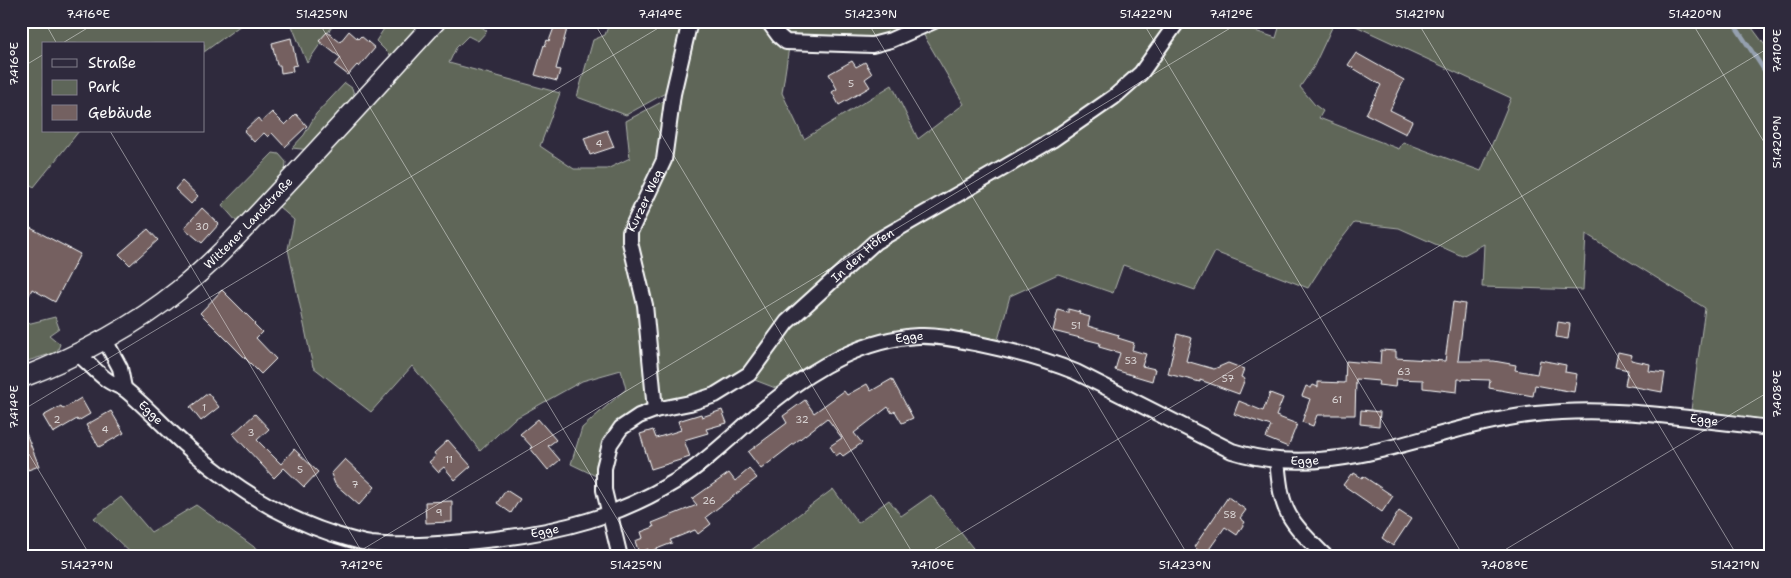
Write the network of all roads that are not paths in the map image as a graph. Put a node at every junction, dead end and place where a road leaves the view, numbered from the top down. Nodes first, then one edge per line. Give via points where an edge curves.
1 (436, 21) edge
2 (690, 21) edge
3 (768, 21) edge
4 (934, 21) edge
5 (1178, 21) edge
6 (105, 340) junction
7 (78, 354) junction
8 (21, 378) edge
9 (124, 388) junction
10 (654, 410) junction
11 (1770, 428) edge
12 (1277, 461) junction
13 (609, 514) junction
14 (620, 557) edge
15 (1326, 557) edge

1 - 6 main road, Wittener Landstraße via 221,252 179,290
2 - 10 street, Kurzer Weg via 673,94 664,160 630,232 646,305
3 - 4 street via 786,42 872,45
5 - 10 street, In den Höfen via 1141,73 1114,97 1052,140 875,242 787,322 749,374 715,395
6 - 7 main road, Wittener Landstraße
6 - 9 street via 120,368
7 - 8 main road, Wittener Landstraße
7 - 9 street, Egge via 109,382
9 - 13 street, Egge via 192,451 244,492 291,518 348,539 388,545 470,542 555,530
10 - 13 street, In den Höfen via 621,428 610,444 604,468
11 - 12 street, Egge via 1631,412 1536,414 1488,422 1376,452 1320,460
12 - 13 street, Egge via 1232,451 1058,365 1004,349 918,336 877,343 824,366 790,388 708,458 677,480
12 - 15 street via 1282,496 1289,515
13 - 14 street, In den Höfen

